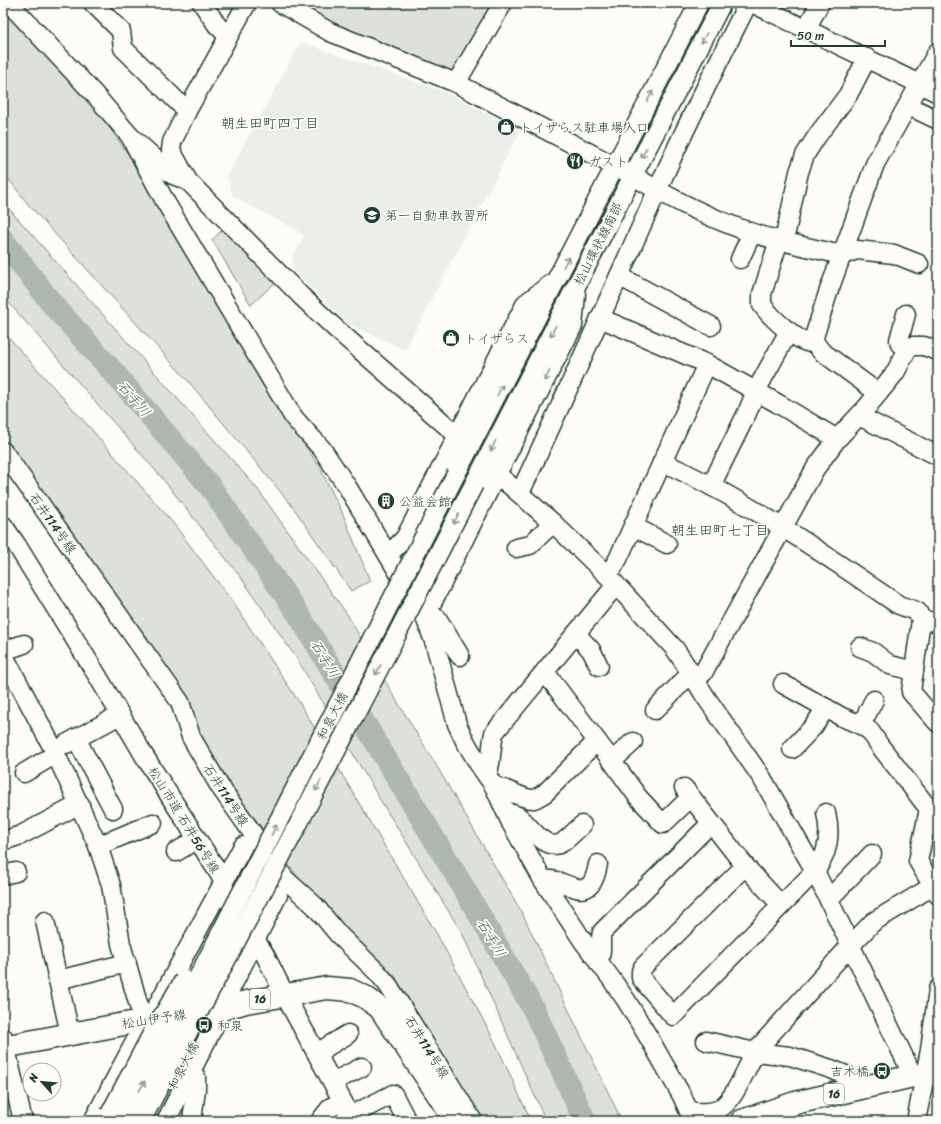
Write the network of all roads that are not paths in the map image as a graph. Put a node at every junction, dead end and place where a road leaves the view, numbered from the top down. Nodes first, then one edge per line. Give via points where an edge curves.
1 (9, 3) edge
2 (93, 3) edge
3 (202, 3) edge
4 (247, 3) edge
5 (280, 3) edge
6 (503, 3) edge
7 (699, 3) edge
8 (722, 3) edge
9 (748, 3) edge
10 (752, 3) edge
11 (820, 3) edge
12 (806, 29) junction
13 (228, 36) junction
14 (867, 58) junction
15 (936, 61) edge
16 (456, 83) junction
17 (919, 84) junction
18 (938, 93) edge
19 (907, 107) junction
20 (187, 111) junction
21 (938, 120) edge
22 (130, 136) junction
23 (615, 165) junction
24 (632, 175) junction
25 (188, 181) junction
26 (657, 190) junction
27 (752, 233) junction
28 (781, 240) junction
29 (842, 255) junction
30 (740, 259) dead end
31 (919, 264) dead end
32 (619, 276) junction
33 (557, 279) junction
34 (576, 287) junction
35 (906, 314) dead end
36 (600, 318) junction
37 (710, 326) dead end
38 (789, 331) junction
39 (815, 343) junction
40 (908, 348) junction
41 (938, 351) edge
42 (707, 364) junction
43 (756, 391) junction
44 (878, 393) junction
45 (859, 416) junction
46 (457, 435) junction
47 (837, 439) junction
48 (3, 451) edge
49 (938, 456) edge
50 (662, 462) junction
51 (456, 474) joint
52 (497, 474) junction
53 (474, 484) joint
54 (711, 486) junction
55 (520, 493) junction
56 (553, 523) junction
57 (3, 525) edge
58 (633, 526) junction
59 (782, 527) junction
60 (405, 538) junction
61 (667, 544) dead end
62 (10, 548) edge
63 (516, 548) dead end
64 (388, 555) junction
65 (612, 580) junction
66 (438, 591) junction
67 (426, 619) junction
68 (929, 621) edge
69 (576, 634) junction
70 (24, 644) dead end
71 (860, 647) dead end
72 (3, 652) edge
73 (460, 656) dead end
74 (599, 666) dead end
75 (914, 671) junction
76 (545, 672) junction
77 (694, 677) junction
78 (783, 684) dead end
79 (874, 700) dead end
80 (826, 708) junction
81 (655, 710) dead end
82 (120, 715) junction
83 (938, 724) edge
84 (861, 725) junction
85 (461, 733) junction
86 (494, 733) junction
87 (76, 738) junction
88 (597, 741) junction
89 (633, 742) dead end
90 (792, 750) dead end
91 (55, 752) junction
92 (612, 761) junction
93 (24, 773) dead end
94 (490, 781) junction
95 (80, 804) junction
96 (113, 809) dead end
97 (826, 813) dead end
98 (507, 814) junction
99 (711, 822) junction
100 (153, 823) dead end
101 (582, 825) dead end
102 (196, 840) junction
103 (3, 841) edge
104 (98, 846) junction
105 (243, 846) dead end
106 (176, 852) dead end
107 (872, 854) dead end
108 (598, 864) dead end
109 (745, 866) junction
110 (815, 871) junction
111 (543, 880) junction
112 (223, 882) junction
113 (273, 888) junction
114 (935, 891) edge
115 (241, 894) junction
116 (829, 899) junction
117 (781, 905) junction
118 (45, 921) dead end
119 (255, 940) junction
120 (850, 946) junction
121 (598, 962) junction
122 (127, 963) junction
123 (58, 980) junction
124 (938, 989) edge
125 (285, 995) junction
126 (222, 1008) junction
127 (146, 1021) junction
128 (70, 1034) junction
129 (348, 1034) dead end
130 (706, 1041) dead end
131 (173, 1043) junction
132 (4, 1044) edge
133 (755, 1052) junction
134 (317, 1053) junction
135 (362, 1067) dead end
136 (190, 1074) junction
137 (926, 1075) edge
138 (333, 1082) junction
139 (856, 1090) junction
140 (106, 1096) junction
141 (348, 1113) edge
142 (691, 1116) edge
143 (114, 1119) edge
144 (23, 1121) edge
145 (93, 1121) edge
146 (141, 1121) edge
147 (155, 1121) edge
148 (166, 1121) edge
149 (192, 1121) edge
150 (320, 1121) edge
151 (407, 1121) edge
152 (456, 1121) edge
153 (473, 1121) edge
154 (742, 1121) edge
155 (916, 1121) edge

1 - 22 street
2 - 20 street via 121,32 123,48
3 - 13 street
4 - 13 street
5 - 16 street via 330,32
6 - 16 street
23 -> 7 street, 松山環状線南部
8 -> 24 street, 松山環状線南部
9 - 26 street
10 - 12 street
11 - 12 street
12 - 14 street
13 - 20 street
14 - 17 street
14 - 28 street via 848,95 805,155
15 - 17 street
16 - 23 street
17 - 18 street
17 - 19 street
19 - 21 street
19 - 29 street via 875,164
20 - 25 street via 172,142 172,150
22 - 25 street via 173,175
22 - 64 street via 166,203 294,418 322,449
23 - 24 street
33 -> 23 street, 松山環状線南部
24 - 26 street
24 - 34 street, 松山環状線南部
25 - 46 street via 312,307
26 - 27 street via 714,218
26 - 32 street
27 - 28 street
27 - 30 street
28 - 29 street
28 - 38 street via 762,294 762,305
29 - 31 street via 857,250 894,254
29 - 39 street via 816,328
32 - 36 street
32 - 37 street
33 - 46 street via 526,303
51 -> 33 street, 松山環状線南部
34 -> 52 street via 573,326
34 -> 53 street, 松山環状線南部
35 - 40 street via 899,340 900,344
36 - 42 street
36 - 55 street
38 - 39 street via 805,342
38 - 43 street
39 - 44 street via 821,351
40 - 41 street via 924,346
40 - 44 street via 895,373
42 - 43 street
42 - 50 street
43 - 47 street
43 - 54 street
44 - 45 street
45 - 47 street
45 - 49 street
46 - 60 street
47 - 59 street via 815,469
48 - 153 street, 石井114号線 via 180,702 191,738 251,832 284,879 314,906 388,985
50 - 54 street
50 - 58 street
115 -> 51 street, 和泉大橋, bridge
52 - 55 street
52 - 66 street
53 -> 113 street, 和泉大橋, bridge
54 - 59 street
55 - 56 street
56 - 63 street via 530,546
56 - 65 street
57 - 62 street, 松山市道 石井56号線
58 - 61 street
58 - 65 street via 618,559
59 - 68 street via 903,608 918,612
59 - 77 street via 706,667
60 - 64 street
60 - 66 street
62 - 82 street, 松山市道 石井56号線
64 - 67 street
65 - 69 street
65 - 77 street via 675,649
66 - 67 street
67 - 73 street via 437,618
67 - 85 street
68 - 75 street
69 - 74 street via 591,650
69 - 76 street
70 - 72 street
71 - 75 street via 874,652 890,665
72 - 91 street
75 - 83 street via 911,692
76 - 86 street
76 - 88 street
77 - 81 street
77 - 110 street via 762,778
78 - 80 street
79 - 84 street
80 - 84 street
80 - 90 street
82 - 87 street
82 - 102 street, 松山市道 石井56号線
84 - 114 street via 870,731 929,809 918,861
85 - 86 street via 480,738
85 - 94 street
86 - 94 street
87 - 91 street
87 - 96 street
88 - 92 street
88 - 94 street via 538,798 525,798
89 - 92 street
91 - 93 street
91 - 95 street
92 - 99 street via 638,798 663,824 688,792
94 - 98 street
95 - 103 street via 21,835
95 - 104 street
97 - 110 street via 829,838 826,853
98 - 101 street via 518,816 548,844 562,843
98 - 111 street
99 - 109 street
99 - 121 street via 602,932 602,950
100 - 104 street
102 - 106 street
102 - 112 street, 松山市道 石井56号線
104 - 122 street via 111,885 121,944
105 - 112 street
107 - 116 street
108 - 111 street via 591,885 582,889 549,879
109 - 117 street
109 - 117 street via 641,971 641,978 673,1016
110 - 116 street
110 - 117 street
111 - 121 street
112 - 119 street, 松山市道 石井56号線 via 226,898
112 - 127 street via 156,1010
113 - 119 street
113 - 131 street, 和泉大橋, bridge
113 - 147 street, 和泉大橋, bridge via 260,908
114 - 120 street via 874,922
115 - 131 street, 和泉大橋, bridge
115 - 143 street, 和泉大橋, bridge via 218,921 153,1032
116 - 120 street
118 - 123 street
119 - 125 street, 松山市道 石井56号線
119 - 126 street
120 - 133 street
120 - 137 street
121 - 142 street via 626,1000 671,1075
122 - 123 street
122 - 127 street via 141,1013
123 - 128 street
124 - 137 street
125 - 126 main road, 松山伊予線 / 16
125 - 134 street, 松山市道 石井56号線
125 - 152 main road, 松山伊予線 / 16 via 327,988 350,990 366,997 380,1008
126 - 127 main road, 松山伊予線 / 16
126 - 136 street
127 - 128 main road, 松山伊予線 / 16
127 - 140 street
128 - 132 main road, 松山伊予線 / 16
129 - 134 street
130 - 133 street
143 -> 131 street, bridge
131 - 146 street, bridge
132 - 144 street
133 - 139 street via 790,1056 831,1069 848,1076
133 - 142 street via 742,1080 724,1106
134 - 138 street, 松山市道 石井56号線
135 - 138 street
136 - 148 street
136 - 149 street via 196,1077
137 - 139 main road, 16
137 - 155 street
138 - 141 street, 松山市道 石井56号線
139 - 154 main road, 16 via 795,1103
140 - 145 street
140 - 147 street
141 - 150 street via 332,1107
141 - 151 street via 393,1094

